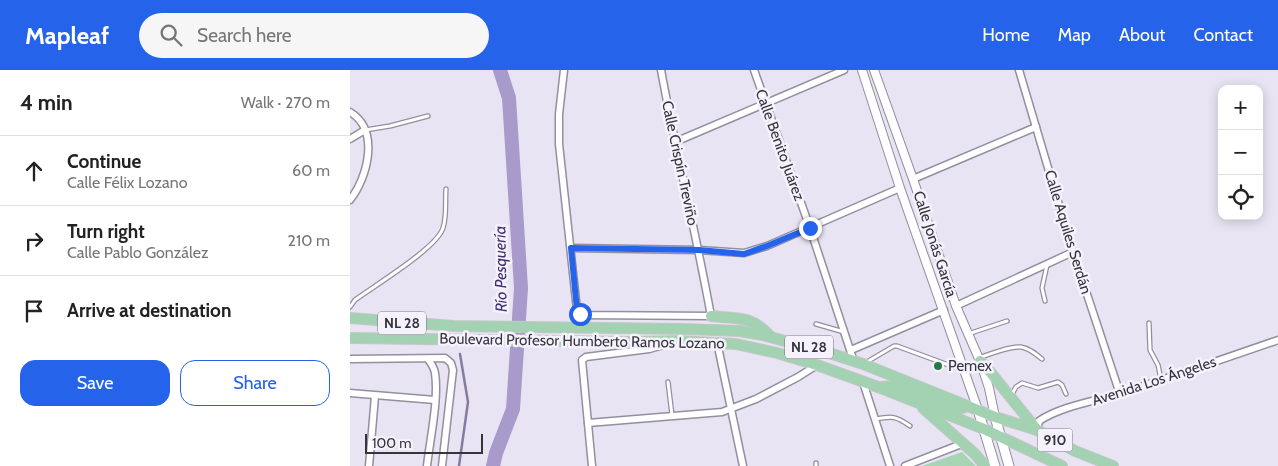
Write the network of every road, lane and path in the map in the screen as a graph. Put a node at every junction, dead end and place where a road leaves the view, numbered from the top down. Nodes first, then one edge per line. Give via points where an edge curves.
1 (564, 70) edge
2 (661, 70) edge
3 (754, 70) edge
4 (844, 70) edge
5 (862, 70) edge
6 (874, 70) edge
7 (1019, 70) edge
8 (765, 103) junction
9 (350, 112) edge
10 (428, 116) dead end
11 (1036, 126) junction
12 (365, 130) junction
13 (350, 138) edge
14 (674, 142) junction
15 (913, 179) junction
16 (900, 188) junction
17 (446, 189) dead end
18 (350, 200) edge
19 (810, 228) junction
20 (571, 248) junction
21 (699, 250) junction
22 (1073, 252) junction
23 (1047, 264) junction
24 (1045, 301) dead end
25 (956, 306) junction
26 (350, 307) edge
27 (944, 310) junction
28 (711, 316) junction
29 (350, 318) edge
30 (1007, 321) dead end
31 (1148, 323) dead end
32 (816, 324) dead end
33 (844, 332) junction
34 (967, 334) junction
35 (770, 336) junction
36 (350, 338) edge
37 (1278, 340) edge
38 (679, 341) junction
39 (716, 342) junction
40 (350, 358) edge
41 (1042, 358) dead end
42 (428, 359) junction
43 (854, 359) junction
44 (979, 360) junction
45 (817, 365) junction
46 (964, 371) junction
47 (1161, 380) junction
48 (668, 382) dead end
49 (863, 382) junction
50 (878, 387) junction
51 (350, 393) edge
52 (1066, 394) dead end
53 (1120, 394) junction
54 (375, 396) junction
55 (1011, 397) junction
56 (435, 400) junction
57 (917, 403) junction
58 (973, 408) junction
59 (730, 410) junction
60 (672, 416) junction
61 (995, 417) junction
62 (876, 419) junction
63 (588, 423) junction
64 (910, 426) dead end
65 (984, 429) junction
66 (1037, 430) junction
67 (1000, 436) junction
68 (964, 443) junction
69 (1075, 451) junction
70 (1056, 465) edge
71 (369, 466) edge
72 (427, 466) edge
73 (442, 466) edge
74 (592, 466) edge
75 (743, 466) edge
76 (890, 466) edge
77 (906, 466) edge
78 (985, 466) edge
79 (995, 466) edge
80 (1009, 466) edge
81 (1114, 466) edge

1 - 20 street via 559,144
2 - 14 street, Calle Crispín Treviño
3 - 8 street, Calle Benito Juárez
4 - 8 street
5 - 16 street, Calle Jonás García
6 - 15 street, Calle Jonás García
7 - 11 street, Calle Aquiles Serdán
8 - 14 street
8 - 19 street, Calle Benito Juárez
9 - 12 street via 360,119
10 - 12 lane
11 - 15 street
11 - 22 street, Calle Aquiles Serdán
12 - 13 street
12 - 18 street via 367,160 364,174
14 - 21 street, Calle Crispín Treviño
15 - 25 street, Calle Jonás García
16 - 19 street
16 - 27 street, Calle Jonás García
17 - 26 lane via 440,235 424,251 354,300
19 - 21 street via 744,254
19 - 33 street, Calle Benito Juárez
20 - 21 street
20 - 28 street via 577,307 583,315
21 - 28 street, Calle Crispín Treviño
22 - 23 street
22 - 53 street, Calle Aquiles Serdán
23 - 24 lane via 1042,288
23 - 25 street
25 - 34 street, Calle Jonás García
27 - 43 street
27 - 46 street, Calle Jonás García
28 - 35 main road via 754,322
29 - 35 main road, Boulevard Profesor Humberto Ramos Lozano / NL 28 via 454,326 739,331
30 - 34 lane
31 - 47 lane via 1150,350
32 - 33 lane
33 - 43 street, Calle Benito Juárez
34 - 44 street, Calle Jonás García
35 - 43 main road, Boulevard Profesor Humberto Ramos Lozano / NL 28
36 - 38 main road, Boulevard Profesor Humberto Ramos Lozano / NL 28
37 - 47 street, Avenida Los Ángeles
38 - 39 main road, Boulevard Profesor Humberto Ramos Lozano / NL 28
38 - 63 street via 582,360
39 - 45 main road, Boulevard Profesor Humberto Ramos Lozano / NL 28 via 755,348
39 - 59 street
40 - 42 street
41 - 44 lane via 1021,347
42 - 56 street via 435,373
42 - 73 street via 445,358 451,362 453,370
43 - 45 main road via 831,358
43 - 46 lane via 897,346
43 - 58 main road, Boulevard Profesor Humberto Ramos Lozano / NL 28
44 - 55 main road
44 - 61 street, Calle Jonás García
45 - 49 main road, Boulevard Profesor Humberto Ramos Lozano / NL 28
45 - 59 street
46 - 58 street, Calle Jonás García
47 - 53 street, Avenida Los Ángeles
48 - 60 lane
49 - 50 main road, Boulevard Profesor Humberto Ramos Lozano / NL 28
49 - 62 street
50 - 57 main road, Boulevard Profesor Humberto Ramos Lozano / NL 28
50 - 58 main road via 898,386 953,409
51 - 54 street
52 - 55 lane via 1058,382 1038,388 1022,383
53 - 66 street, Avenida Los Ángeles via 1045,417 1037,425
54 - 56 street
54 - 71 street
55 - 66 main road
56 - 72 street
57 - 65 main road, Boulevard Profesor Humberto Ramos Lozano / NL 28
57 - 68 main road
58 - 61 main road, Boulevard Profesor Humberto Ramos Lozano / NL 28
58 - 65 main road
59 - 60 street
59 - 75 street
60 - 63 street
61 - 66 main road, Boulevard Profesor Humberto Ramos Lozano / 910
61 - 67 main road
62 - 64 lane via 890,416
62 - 76 street
63 - 74 street
65 - 67 main road, Boulevard Profesor Humberto Ramos Lozano / NL 28
65 - 79 main road
66 - 69 main road, Boulevard Profesor Humberto Ramos Lozano / 910
67 - 70 main road, Boulevard Profesor Humberto Ramos Lozano / 910
67 - 80 main road
68 - 77 street
68 - 78 main road
69 - 70 main road
69 - 81 main road, Boulevard Profesor Humberto Ramos Lozano / 910

